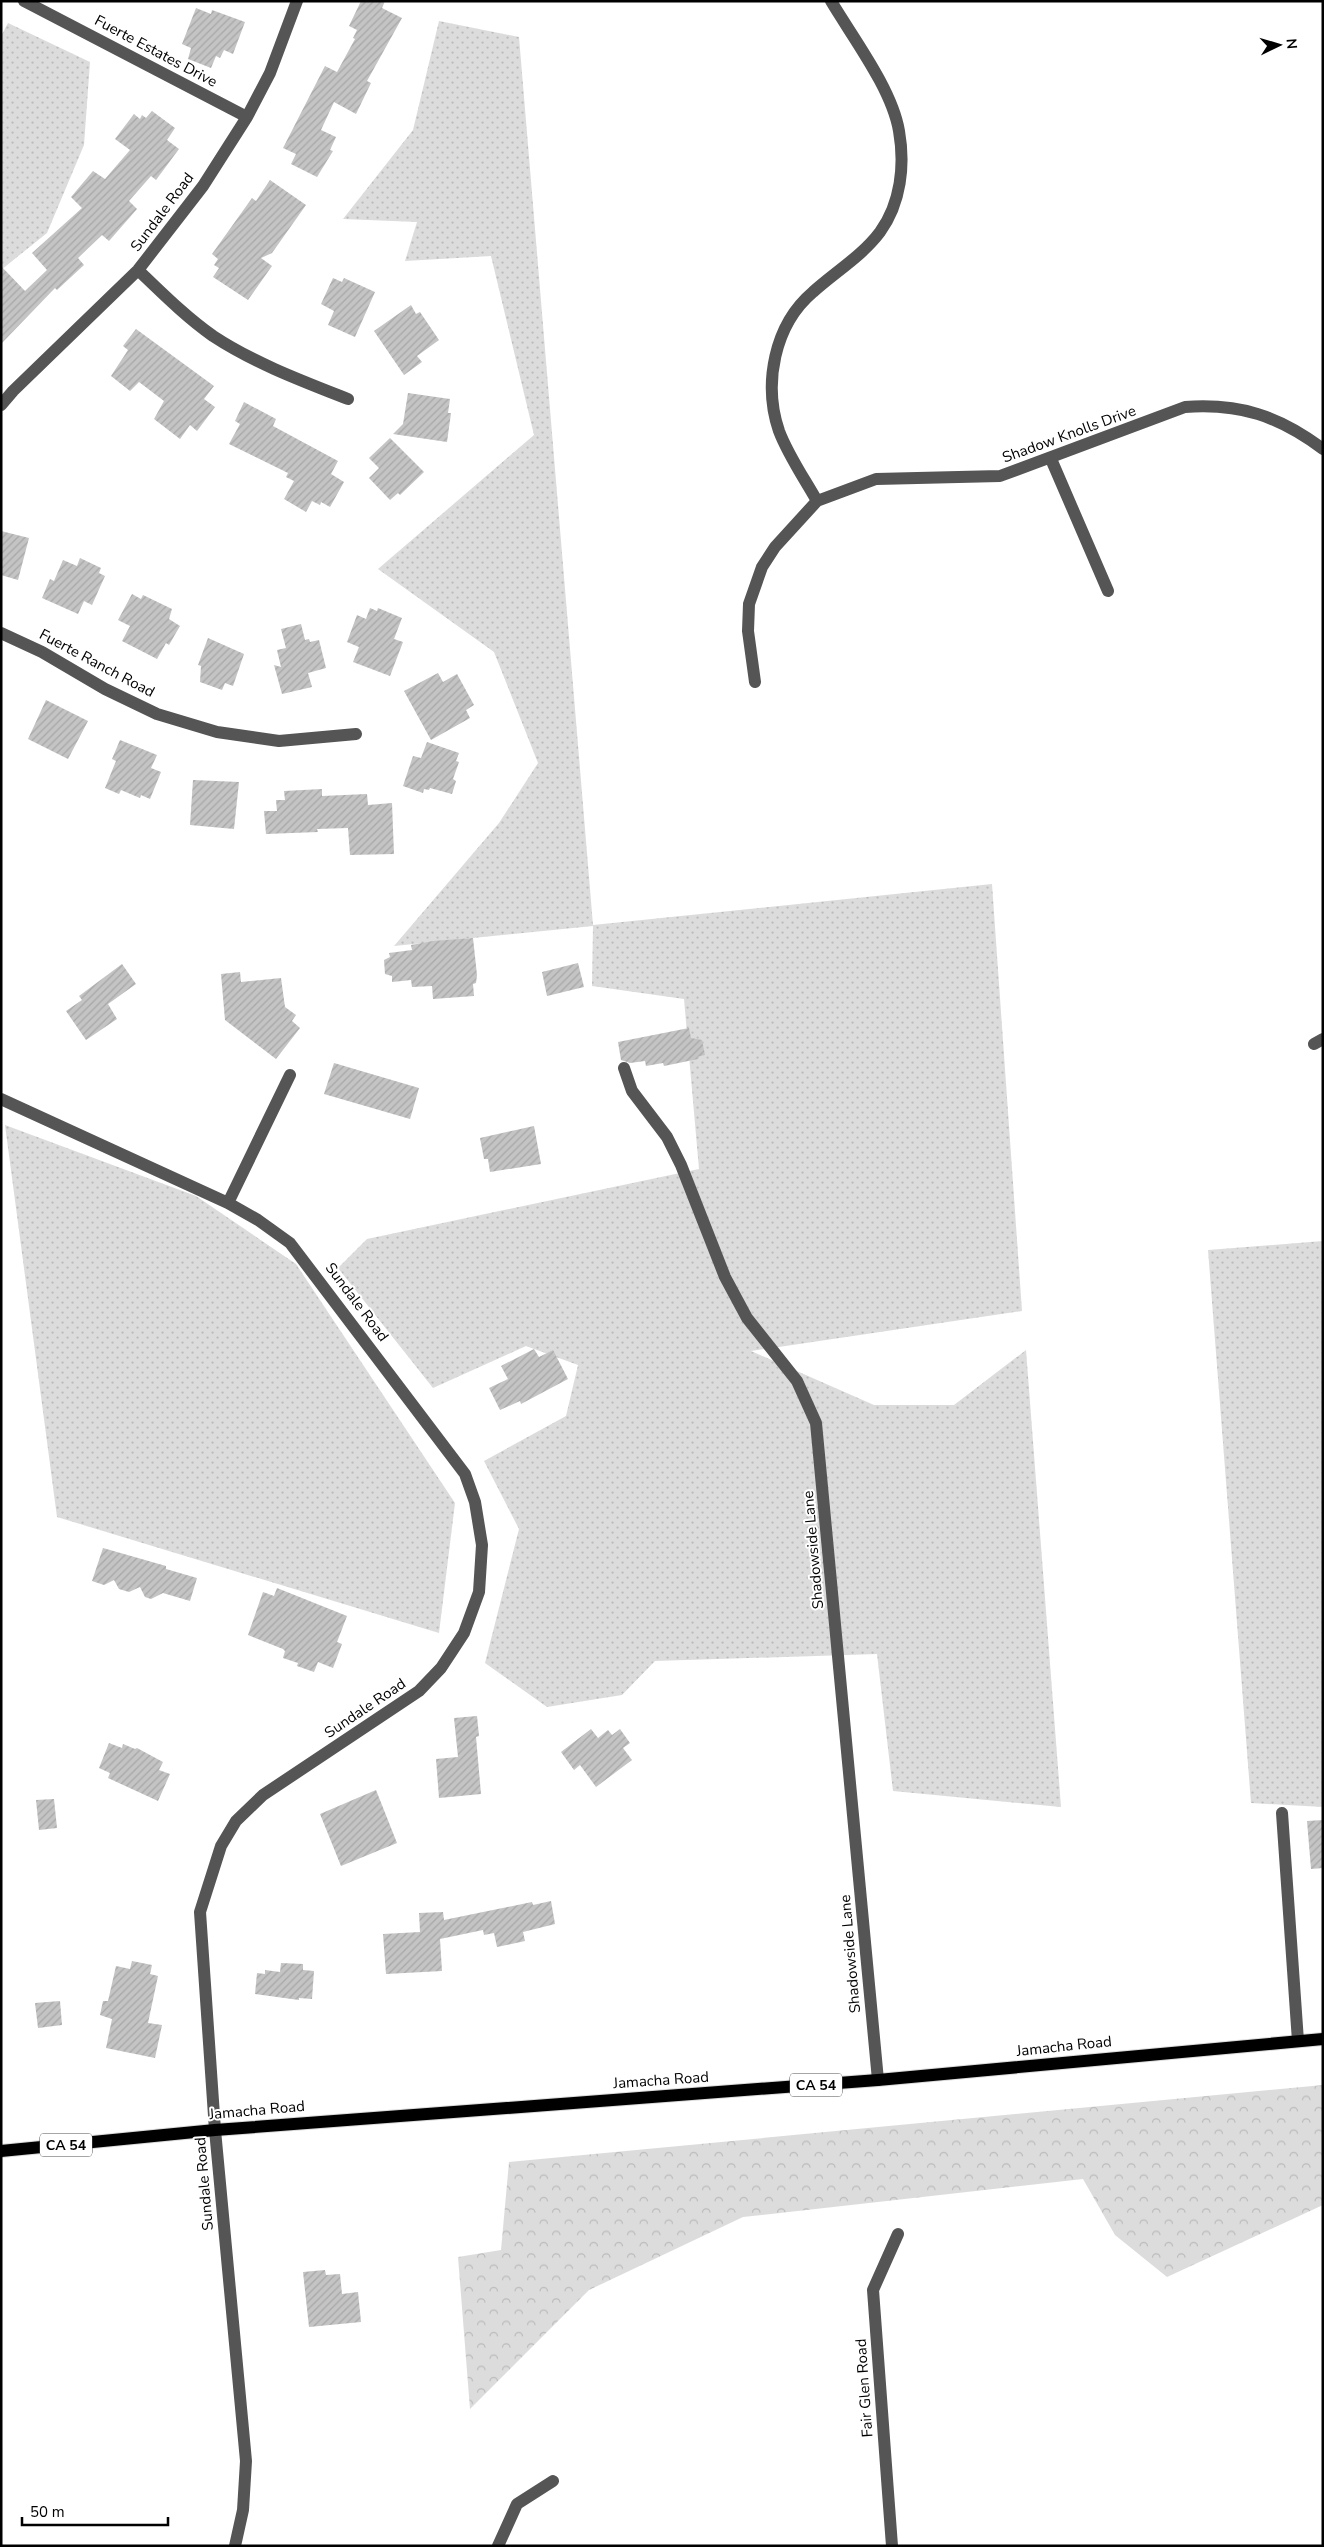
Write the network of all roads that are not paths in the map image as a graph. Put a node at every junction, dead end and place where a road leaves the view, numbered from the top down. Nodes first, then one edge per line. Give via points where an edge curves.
1 (24, 1) edge
2 (297, 1) edge
3 (831, 1) edge
4 (247, 117) junction
5 (138, 270) junction
6 (348, 399) dead end
7 (1, 406) edge
8 (1323, 449) edge
9 (1051, 459) junction
10 (817, 500) junction
11 (1108, 591) dead end
12 (1, 632) edge
13 (755, 682) dead end
14 (356, 734) dead end
15 (624, 1068) dead end
16 (290, 1074) dead end
17 (1, 1099) edge
18 (228, 1203) junction
19 (1282, 1813) dead end
20 (1323, 2039) edge
21 (1298, 2041) junction
22 (878, 2080) junction
23 (216, 2130) junction
24 (1, 2151) edge
25 (898, 2234) dead end
26 (553, 2481) dead end
27 (234, 2546) edge
28 (498, 2546) edge
29 (892, 2546) edge

1 - 4 street, Fuerte Estates Drive
2 - 4 street, Sundale Road via 270,73
3 - 10 street via 890,100 903,158 897,199 881,231 863,252 811,293 798,309 774,360 772,396 779,430
4 - 5 street, Sundale Road via 203,186
5 - 6 street via 214,336 275,369
5 - 7 street, Sundale Road
8 - 9 street, Shadow Knolls Drive via 1293,427 1260,414 1207,406 1185,408
9 - 10 street, Shadow Knolls Drive via 1000,476 876,478
9 - 11 street
10 - 13 street via 775,547 762,567 749,604 748,631
12 - 14 street, Fuerte Ranch Road via 157,714 208,729 279,741
15 - 22 street, Shadowside Lane via 632,1091 667,1137 682,1165 725,1277 747,1318 797,1380 816,1423
16 - 18 street
17 - 18 street, Sundale Road
18 - 23 street, Sundale Road via 290,1243 451,1453 465,1474 475,1502 481,1529 482,1561 472,1613 464,1633 441,1668 419,1691 264,1795 236,1821 221,1846 200,1912
19 - 21 street
20 - 21 main road, Jamacha Road / CA 54
21 - 22 main road, Jamacha Road / CA 54
22 - 23 main road, Jamacha Road / CA 54
23 - 24 main road, Jamacha Road / CA 54
23 - 27 street, Sundale Road via 246,2461 242,2510
25 - 29 street, Fair Glen Road via 873,2290
26 - 28 street via 517,2504

